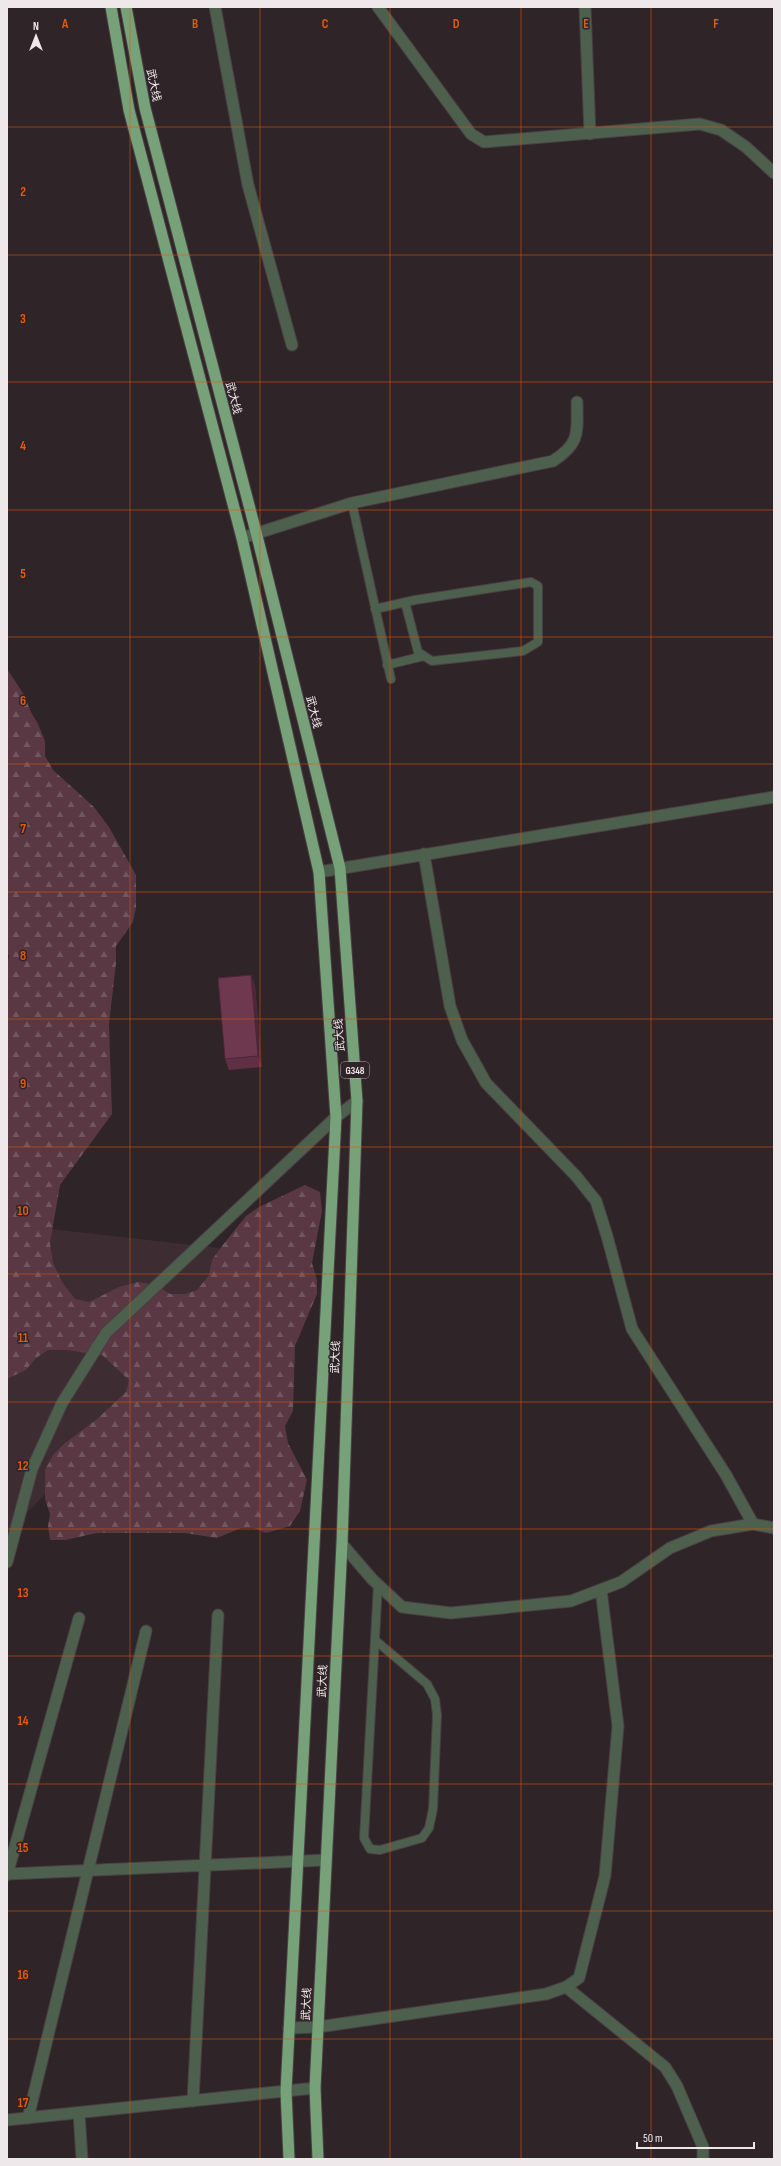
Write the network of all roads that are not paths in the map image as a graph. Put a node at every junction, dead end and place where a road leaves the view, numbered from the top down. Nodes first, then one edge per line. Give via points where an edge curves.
1 (111, 7) edge
2 (126, 7) edge
3 (215, 7) edge
4 (378, 7) edge
5 (585, 7) edge
6 (590, 134) junction
7 (774, 173) edge
8 (292, 345) dead end
9 (577, 402) dead end
10 (352, 503) junction
11 (256, 532) junction
12 (242, 538) junction
13 (405, 602) junction
14 (375, 609) junction
15 (424, 656) junction
16 (388, 665) junction
17 (391, 679) dead end
18 (774, 797) edge
19 (424, 854) junction
20 (340, 868) junction
21 (319, 872) junction
22 (357, 1101) junction
23 (336, 1117) junction
24 (753, 1524) junction
25 (774, 1528) edge
26 (342, 1544) junction
27 (7, 1562) edge
28 (378, 1584) junction
29 (601, 1590) junction
30 (218, 1615) dead end
31 (79, 1618) dead end
32 (146, 1631) dead end
33 (375, 1640) junction
34 (326, 1860) junction
35 (298, 1862) junction
36 (205, 1865) junction
37 (89, 1869) junction
38 (7, 1874) edge
39 (566, 1988) junction
40 (318, 2026) junction
41 (289, 2028) junction
42 (315, 2088) junction
43 (286, 2091) junction
44 (193, 2101) junction
45 (79, 2113) junction
46 (28, 2118) junction
47 (7, 2120) edge
48 (82, 2159) edge
49 (290, 2159) edge
50 (318, 2159) edge
51 (703, 2159) edge

1 - 12 highway, 武大线 / G348 via 129,110
2 - 11 highway, 武大线 / G348 via 145,108
3 - 8 street via 248,185
4 - 6 street via 471,134 484,142
5 - 6 street
6 - 7 street via 700,124 721,130 746,147
9 - 10 street via 577,436 567,452 553,461
10 - 11 street
10 - 14 lane
11 - 12 street
11 - 20 highway, 武大线 / G348
12 - 21 highway, 武大线 / G348
13 - 14 lane
13 - 15 lane via 418,652
13 - 15 lane via 531,582 538,586 538,642 523,651 432,661
14 - 16 lane
15 - 16 lane
16 - 17 lane
18 - 19 street
19 - 20 street
19 - 24 street via 450,1006 462,1040 486,1082 576,1176 596,1201 632,1329 726,1475
20 - 21 street
20 - 22 highway, 武大线 / G348
21 - 23 highway, 武大线 / G348
22 - 23 street
22 - 26 highway, 武大线 / G348
23 - 27 street via 106,1333 62,1403 32,1469
23 - 35 highway, 武大线 / G348
24 - 25 street
24 - 29 street via 711,1531 670,1548 622,1582
26 - 28 street
26 - 34 highway, 武大线 / G348
28 - 29 street via 402,1607 451,1613 571,1601
28 - 33 lane
29 - 39 street via 618,1726 605,1876 578,1978
30 - 36 street
31 - 38 street
32 - 37 street
33 - 33 lane via 364,1838 370,1849 380,1850 422,1838 429,1828 433,1809 437,1715 435,1699 427,1684
34 - 35 street
34 - 40 highway, 武大线 / G348
35 - 36 street
35 - 41 highway, 武大线 / G348
36 - 37 street
36 - 44 street
37 - 38 street
37 - 46 street
39 - 40 street via 546,1994
39 - 51 street via 665,2067 677,2086 703,2147
40 - 41 street
40 - 42 highway, 武大线 / G348
41 - 43 highway, 武大线 / G348
42 - 43 street
42 - 50 highway, 武大线 / G348
43 - 44 street
43 - 49 highway, 武大线 / G348
44 - 45 street
45 - 46 street
45 - 48 street
46 - 47 street

